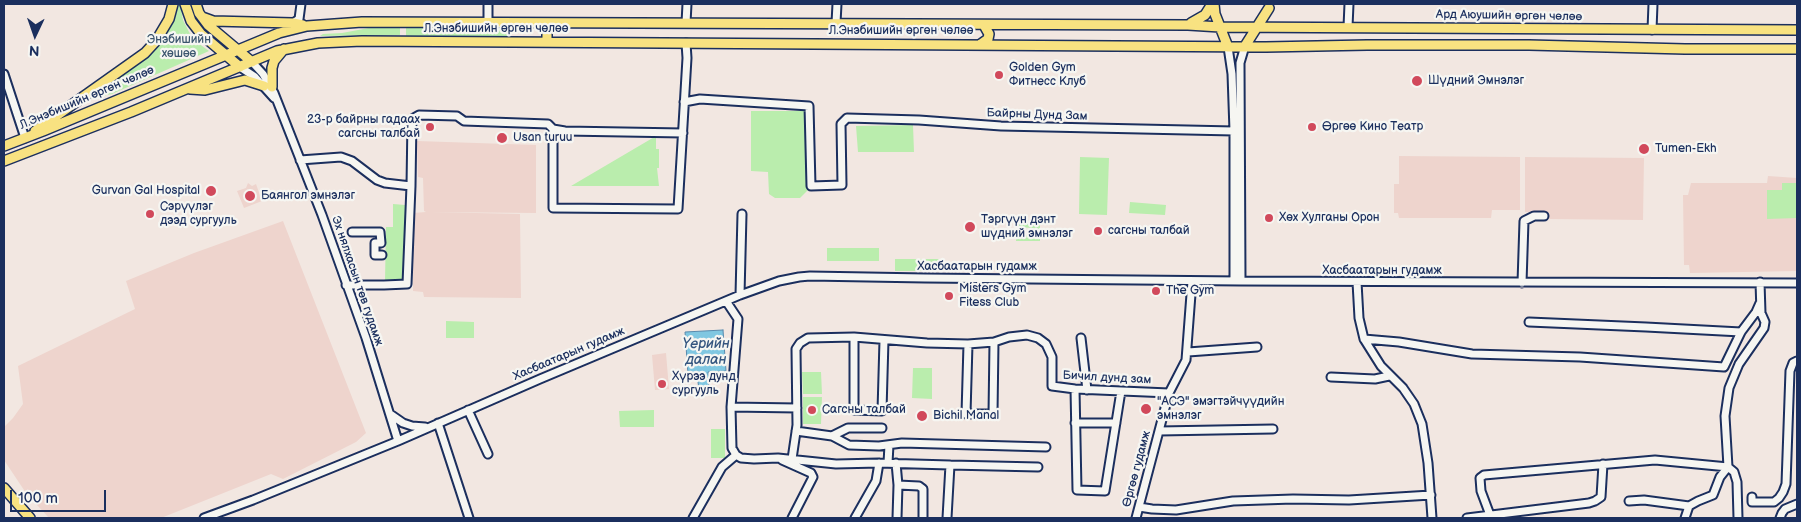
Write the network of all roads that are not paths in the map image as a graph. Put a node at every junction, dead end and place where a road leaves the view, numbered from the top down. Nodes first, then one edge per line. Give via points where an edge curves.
1 (173, 4) edge
2 (185, 4) edge
3 (196, 4) edge
4 (301, 4) edge
5 (488, 4) edge
6 (687, 4) edge
7 (837, 4) edge
8 (1213, 4) edge
9 (1349, 4) edge
10 (1654, 4) edge
11 (1268, 6) edge
12 (202, 17) junction
13 (488, 21) junction
14 (293, 23) junction
15 (547, 23) junction
16 (686, 23) junction
17 (836, 23) junction
18 (984, 25) junction
19 (1188, 25) junction
20 (310, 26) junction
21 (1220, 27) junction
22 (1255, 27) junction
23 (1288, 27) junction
24 (1348, 27) junction
25 (1535, 28) junction
26 (1652, 30) junction
27 (1797, 30) edge
28 (547, 42) junction
29 (318, 43) junction
30 (686, 43) junction
31 (981, 44) junction
32 (1529, 45) junction
33 (1245, 46) junction
34 (1228, 47) junction
35 (285, 48) junction
36 (238, 49) junction
37 (1797, 49) edge
38 (227, 54) junction
39 (252, 62) junction
40 (240, 67) junction
41 (4, 74) edge
42 (268, 87) junction
43 (188, 89) junction
44 (684, 102) junction
45 (553, 129) junction
46 (43, 131) junction
47 (1234, 131) junction
48 (683, 133) junction
49 (25, 138) junction
50 (50, 143) junction
51 (4, 146) edge
52 (300, 160) junction
53 (4, 161) edge
54 (411, 186) junction
55 (742, 214) dead end
56 (1544, 216) dead end
57 (352, 232) dead end
58 (382, 255) dead end
59 (1192, 280) junction
60 (1237, 281) junction
61 (1357, 282) junction
62 (1522, 282) junction
63 (1760, 282) junction
64 (1797, 283) edge
65 (346, 285) junction
66 (740, 295) junction
67 (726, 301) junction
68 (1760, 303) junction
69 (1529, 322) dead end
70 (1741, 332) junction
71 (854, 337) junction
72 (1081, 338) dead end
73 (1364, 339) junction
74 (884, 340) junction
75 (994, 342) junction
76 (968, 344) junction
77 (1257, 347) dead end
78 (1188, 352) junction
79 (1797, 361) edge
80 (1331, 376) dead end
81 (1389, 376) junction
82 (1074, 389) junction
83 (1088, 390) junction
84 (1121, 391) junction
85 (1169, 393) junction
86 (731, 407) junction
87 (797, 408) junction
88 (468, 410) junction
89 (387, 411) junction
90 (1075, 423) junction
91 (1116, 423) junction
92 (434, 424) junction
93 (882, 428) dead end
94 (1273, 429) dead end
95 (796, 431) junction
96 (1159, 431) junction
97 (832, 436) junction
98 (398, 441) junction
99 (889, 445) junction
100 (1046, 447) dead end
101 (488, 454) dead end
102 (736, 455) junction
103 (778, 458) junction
104 (792, 459) junction
105 (879, 463) junction
106 (892, 463) junction
107 (1604, 464) junction
108 (950, 465) junction
109 (1038, 467) dead end
110 (1728, 467) junction
111 (898, 485) junction
112 (4, 488) edge
113 (1431, 495) junction
114 (1752, 497) dead end
115 (1630, 501) dead end
116 (1797, 504) edge
117 (1689, 506) junction
118 (1139, 507) junction
119 (1490, 515) junction
120 (28, 518) edge
121 (204, 518) edge
122 (469, 518) edge
123 (693, 518) edge
124 (792, 518) edge
125 (856, 518) edge
126 (897, 518) edge
127 (924, 518) edge
128 (947, 518) edge
129 (1136, 518) edge
130 (1432, 518) edge
131 (1466, 518) edge
132 (1685, 518) edge
133 (1738, 518) edge
134 (1780, 518) edge

1 - 49 main road via 169,19 145,53
2 - 38 main road via 191,21 201,34
3 - 12 main road
4 - 14 street via 299,19
5 - 13 street
6 - 16 street
7 - 17 street
8 - 19 main road via 1205,15
8 - 21 main road
9 - 24 street
10 - 26 street
11 - 22 main road
11 - 23 main road via 1275,22
12 - 14 main road via 212,21
12 - 36 main road
13 - 15 main road, Л.Энэбишийн өргөн чөлөө
13 - 20 main road, Л.Энэбишийн өргөн чөлөө via 362,22
14 - 20 main road
15 - 16 main road, Л.Энэбишийн өргөн чөлөө
15 - 28 main road
16 - 17 main road, Л.Энэбишийн өргөн чөлөө
17 - 18 main road, Л.Энэбишийн өргөн чөлөө
18 - 19 main road, Л.Энэбишийн өргөн чөлөө
18 - 31 main road via 989,34
19 - 21 main road, Л.Энэбишийн өргөн чөлөө
20 - 29 main road
20 - 36 main road, Л.Энэбишийн өргөн чөлөө via 279,33
21 - 22 main road, Ард Аюушийн өргөн чөлөө
21 - 34 main road
22 - 23 main road, Ард Аюушийн өргөн чөлөө
22 - 33 main road
23 - 24 main road, Ард Аюушийн өргөн чөлөө
24 - 25 main road, Ард Аюушийн өргөн чөлөө
25 - 26 main road, Ард Аюушийн өргөн чөлөө
25 - 32 main road via 1538,38
26 - 27 main road, Ард Аюушийн өргөн чөлөө
28 - 29 main road, Л.Энэбишийн өргөн чөлөө
28 - 30 main road, Л.Энэбишийн өргөн чөлөө
29 - 35 main road, Л.Энэбишийн өргөн чөлөө
30 - 31 main road, Л.Энэбишийн өргөн чөлөө
30 - 44 street
31 - 34 main road, Л.Энэбишийн өргөн чөлөө
32 - 33 main road
32 - 37 main road
33 - 34 main road
33 - 60 street via 1240,63
34 - 47 street via 1232,63
35 - 39 main road, Л.Энэбишийн өргөн чөлөө
35 - 42 main road via 274,61
36 - 38 main road, Л.Энэбишийн өргөн чөлөө
36 - 39 main road
38 - 40 main road
38 - 46 main road, Л.Энэбишийн өргөн чөлөө
39 - 40 main road, Л.Энэбишийн өргөн чөлөө
39 - 42 street
40 - 42 street
40 - 43 main road, Л.Энэбишийн өргөн чөлөө
41 - 49 street
42 - 43 main road via 245,80 205,90
42 - 52 street, Эх нялхасын төв гудамж via 278,102
43 - 50 main road, Л.Энэбишийн өргөн чөлөө
44 - 47 street, Байрны Дунд Зам via 700,99 809,106 811,186 842,185 841,124 846,118 1001,126
44 - 48 street
45 - 48 street via 565,132
45 - 48 street via 553,208 678,210
45 - 54 street via 548,124 464,121 457,116 419,115 412,119
46 - 49 main road, Л.Энэбишийн өргөн чөлөө
46 - 50 main road via 51,136
47 - 60 street
49 - 51 main road, Л.Энэбишийн өргөн чөлөө
50 - 53 main road, Л.Энэбишийн өргөн чөлөө
52 - 54 street via 341,157 352,161 377,180
52 - 65 street, Эх нялхасын төв гудамж
54 - 65 street via 407,284
55 - 66 street
56 - 62 street via 1534,216 1524,222
57 - 58 street via 380,232 381,243 375,243 375,255
59 - 60 street, Хасбаатарын гудамж
59 - 66 street, Хасбаатарын гудамж via 810,276 779,280
59 - 78 street, Өргөө гудамж
60 - 61 street, Хасбаатарын гудамж
61 - 62 street, Хасбаатарын гудамж
61 - 73 street
62 - 63 street, Хасбаатарын гудамж
63 - 64 street, Хасбаатарын гудамж
63 - 68 street
65 - 89 street, Эх нялхасын төв гудамж via 366,338
66 - 67 street, Хасбаатарын гудамж
67 - 86 street via 738,319
67 - 88 street, Хасбаатарын гудамж
68 - 70 street
68 - 110 street via 1764,328 1739,364 1730,388 1725,416
69 - 70 street
70 - 73 street via 1724,366 1472,354
71 - 74 street, Бичил дунд зам
71 - 74 street via 854,410 882,411
71 - 87 street, Бичил дунд зам via 808,338 800,343 796,349
72 - 83 street
73 - 81 street
74 - 76 street, Бичил дунд зам
75 - 76 street, Бичил дунд зам
75 - 76 street via 993,414 966,414
75 - 82 street, Бичил дунд зам via 1027,335 1038,338 1046,344 1052,357 1052,386
77 - 78 street
78 - 85 street, Өргөө гудамж
79 - 114 street via 1790,371 1786,484 1774,502 1752,502
80 - 81 street via 1375,380
81 - 113 street via 1409,396 1422,424
82 - 83 street, Бичил дунд зам
82 - 90 street
83 - 84 street, Бичил дунд зам
84 - 85 street, Бичил дунд зам
84 - 91 street
85 - 96 street, Өргөө гудамж
86 - 87 street
86 - 102 street via 732,448
87 - 95 street, Бичил дунд зам
88 - 92 street, Хасбаатарын гудамж
88 - 101 street
89 - 92 street via 403,424 421,427
89 - 98 street, Эх нялхасын төв гудамж
90 - 91 street
90 - 91 street via 1077,490 1105,491
92 - 98 street, Хасбаатарын гудамж
92 - 122 street
93 - 97 street via 848,428
94 - 96 street
95 - 97 street
95 - 104 street, Бичил дунд зам
96 - 118 street, Өргөө гудамж
97 - 99 street via 849,445
98 - 121 street, Хасбаатарын гудамж
99 - 100 street
99 - 106 street
102 - 103 street via 754,459
102 - 123 street via 722,467
103 - 104 street
103 - 124 street via 811,473 813,477
104 - 105 street via 836,464
105 - 106 street
105 - 125 street via 876,481
106 - 108 street
106 - 111 street
107 - 110 street via 1655,460
107 - 119 street via 1600,497 1595,501
107 - 119 street via 1484,476 1480,478 1481,491
108 - 109 street
108 - 128 street
110 - 117 street via 1720,477 1714,495
110 - 133 street via 1734,472 1737,482
111 - 126 street
111 - 127 street via 923,489
112 - 120 main road
113 - 118 street via 1349,500 1233,501 1176,510
113 - 130 street
115 - 117 street
116 - 134 street via 1785,509
117 - 132 street
118 - 129 street, Өргөө гудамж
119 - 131 street

